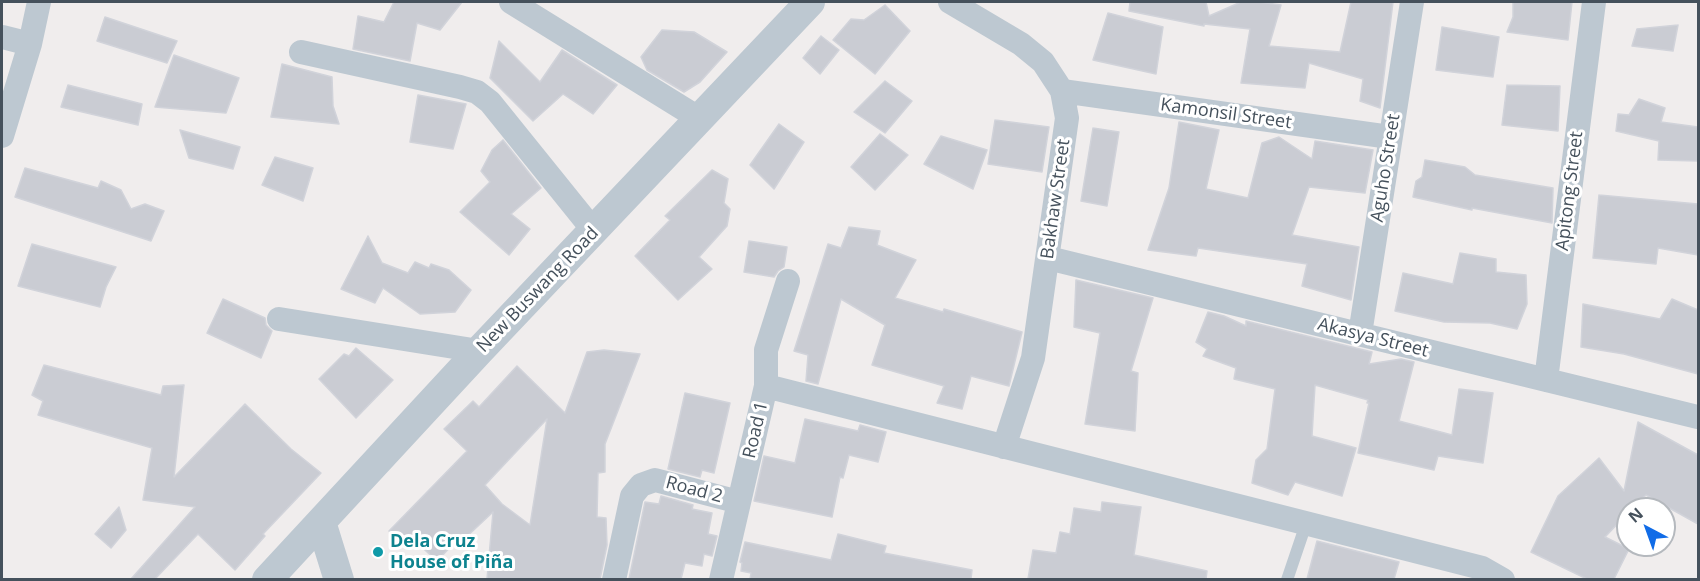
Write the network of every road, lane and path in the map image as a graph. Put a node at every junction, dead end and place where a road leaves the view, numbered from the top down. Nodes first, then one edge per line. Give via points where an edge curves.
1 (39, 2) edge
2 (511, 2) edge
3 (810, 2) edge
4 (950, 2) edge
5 (1412, 2) edge
6 (1594, 2) edge
7 (2, 37) edge
8 (30, 44) junction
9 (302, 52) dead end
10 (1062, 91) junction
11 (700, 119) junction
12 (2, 135) edge
13 (1390, 137) junction
14 (594, 231) junction
15 (1048, 258) junction
16 (788, 281) dead end
17 (279, 320) dead end
18 (1359, 334) junction
19 (479, 351) junction
20 (1546, 380) junction
21 (766, 386) junction
22 (1698, 417) edge
23 (1004, 447) junction
24 (739, 502) junction
25 (321, 522) junction
26 (1306, 524) junction
27 (267, 579) edge
28 (339, 579) edge
29 (614, 579) edge
30 (721, 579) edge
31 (1287, 579) edge
32 (1503, 579) edge

1 - 8 street
2 - 11 street
3 - 11 street, New Buswang Road
4 - 10 street, Bakhaw Street via 1021,44 1043,62
5 - 13 street, Aguho Street
6 - 20 street, Apitong Street
7 - 8 street
8 - 12 street
9 - 14 street via 477,92 490,102
10 - 13 street, Kamonsil Street
10 - 15 street, Bakhaw Street via 1067,118
11 - 14 street, New Buswang Road
13 - 18 street, Aguho Street
14 - 19 street, New Buswang Road
15 - 18 street, Akasya Street
15 - 23 street, Bakhaw Street via 1033,358
16 - 21 street, Road 1 via 766,350
17 - 19 street
18 - 20 street, Akasya Street
19 - 25 street, New Buswang Road
20 - 22 street, Akasya Street
21 - 23 street
21 - 24 street, Road 1
23 - 26 street
24 - 29 street, Road 2 via 655,480 641,485 632,496
24 - 30 street, Road 1
25 - 27 street, New Buswang Road
25 - 28 street
26 - 31 lane
26 - 32 street via 1482,568

